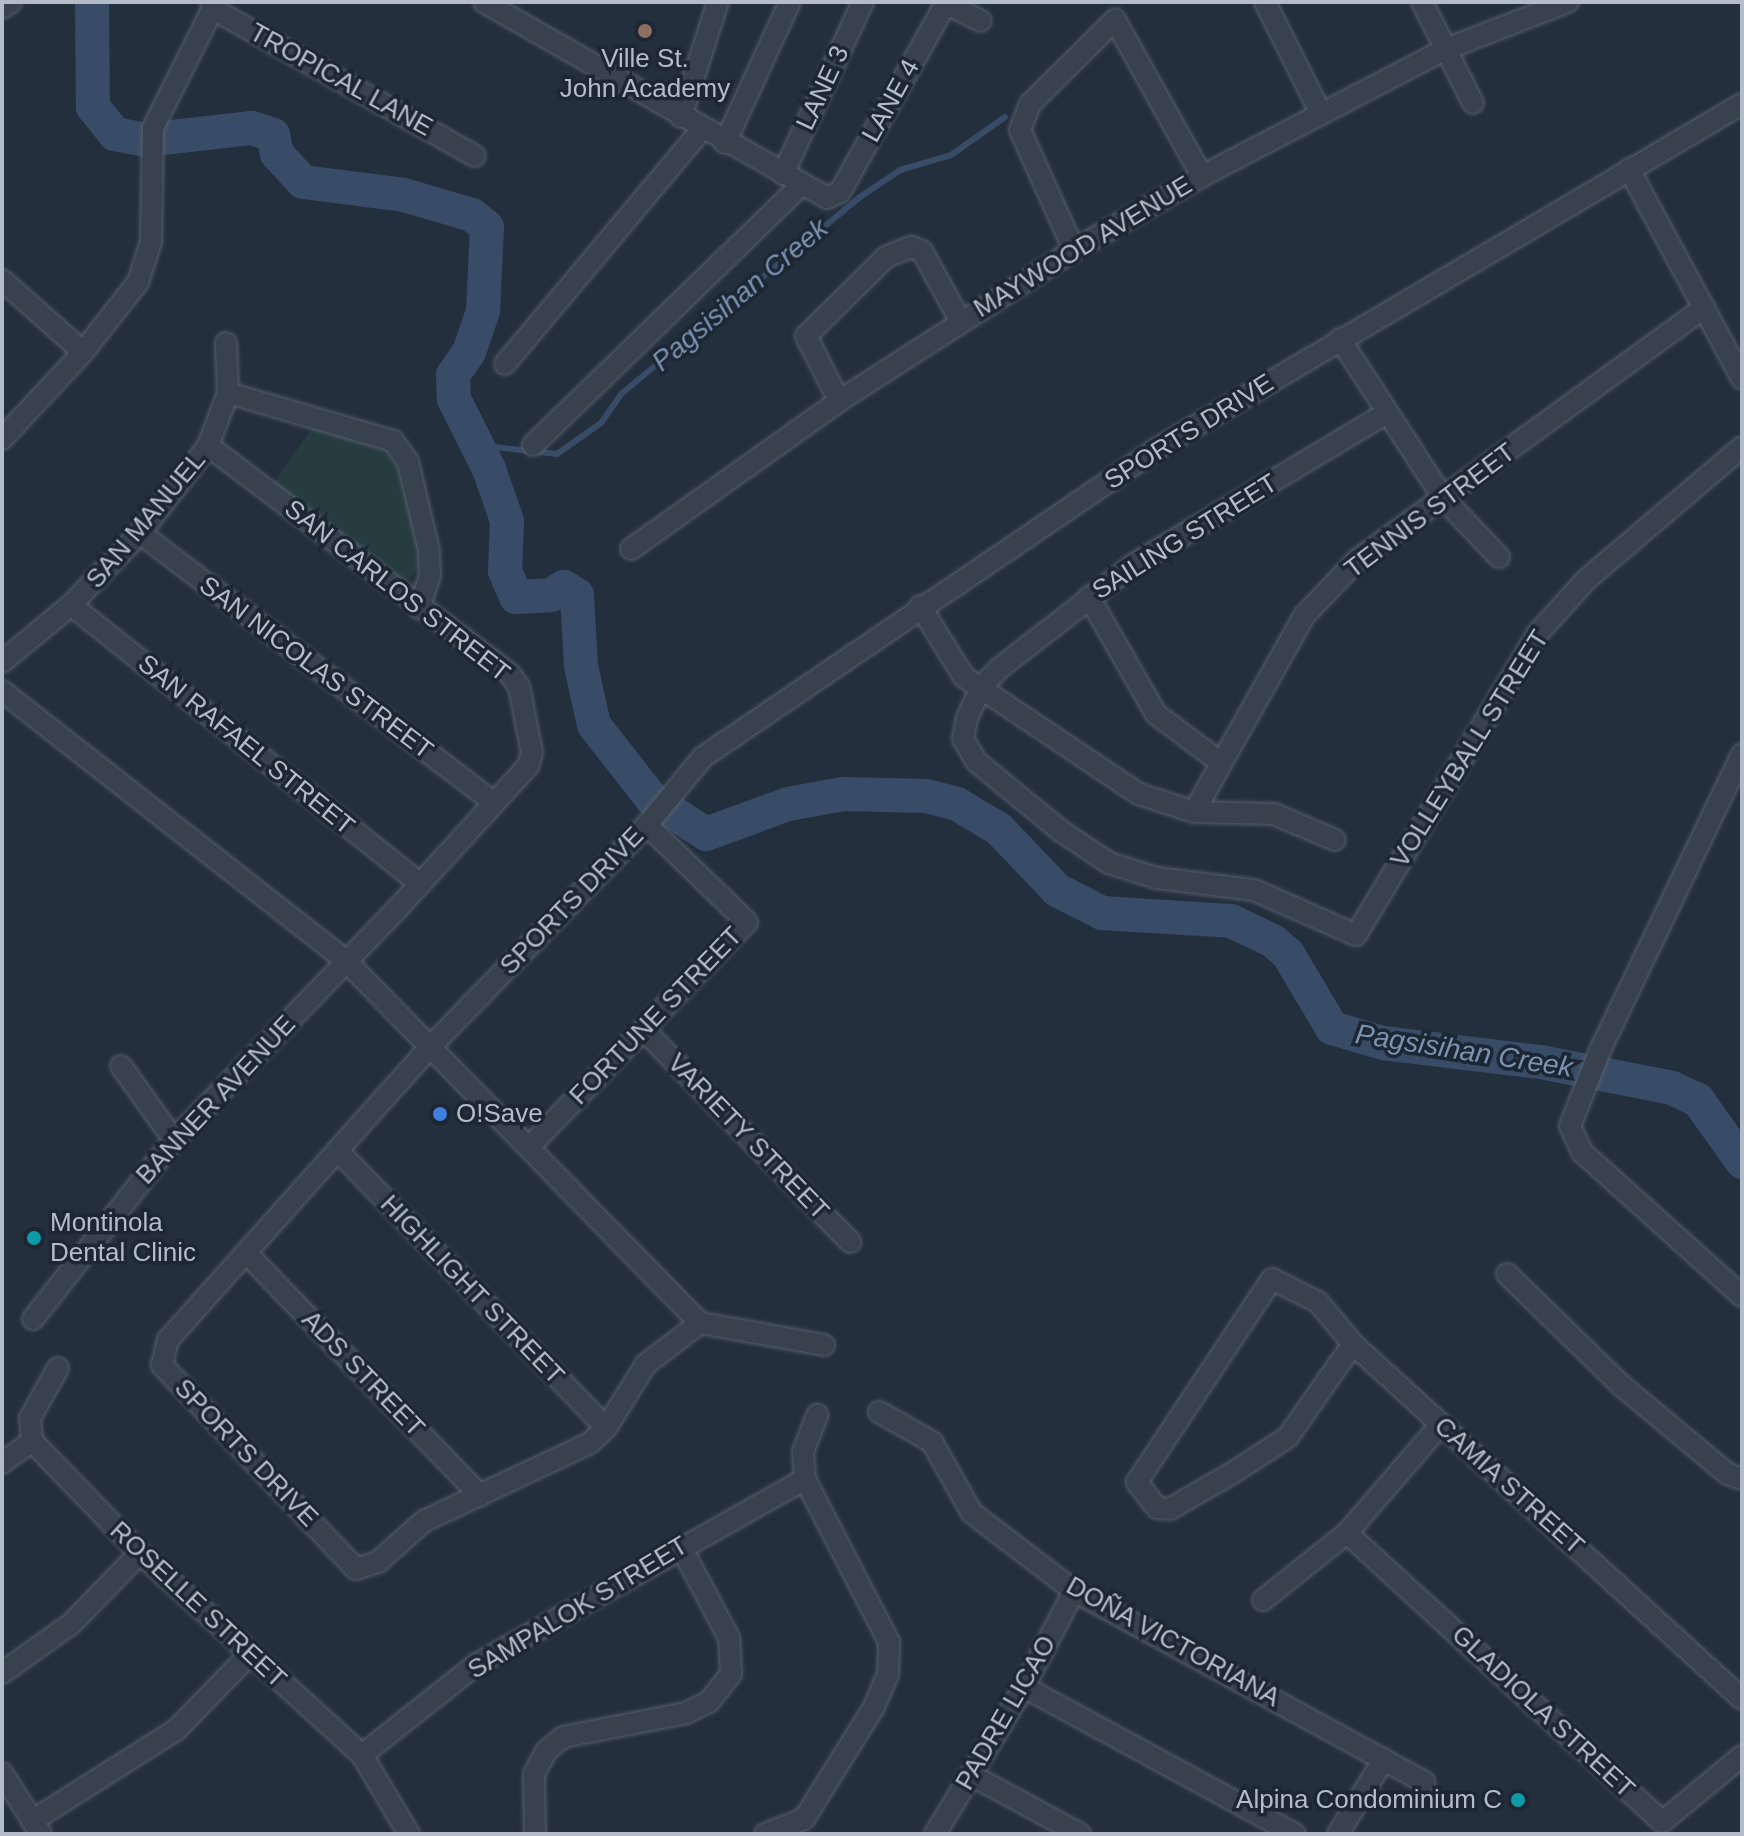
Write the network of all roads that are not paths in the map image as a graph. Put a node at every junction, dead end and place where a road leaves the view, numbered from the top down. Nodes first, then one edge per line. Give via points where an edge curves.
1 (11, 2) edge
2 (484, 2) edge
3 (718, 2) edge
4 (790, 2) edge
5 (863, 2) edge
6 (1265, 2) edge
7 (1422, 2) edge
8 (1568, 2) edge
9 (944, 3) edge
10 (213, 4) edge
11 (2, 8) edge
12 (981, 21) dead end
13 (1446, 49) junction
14 (1473, 103) dead end
15 (1742, 104) edge
16 (1321, 114) junction
17 (681, 117) junction
18 (702, 129) junction
19 (725, 143) junction
20 (475, 156) dead end
21 (1629, 169) junction
22 (783, 174) junction
23 (1202, 176) junction
24 (801, 185) junction
25 (1074, 250) junction
26 (2, 280) edge
27 (1704, 308) junction
28 (960, 320) junction
29 (1340, 339) junction
30 (226, 343) dead end
31 (83, 352) junction
32 (505, 364) dead end
33 (1742, 379) edge
34 (228, 393) junction
35 (839, 401) junction
36 (1385, 414) junction
37 (2, 439) edge
38 (533, 445) dead end
39 (208, 446) junction
40 (1742, 447) edge
41 (1444, 499) junction
42 (140, 533) junction
43 (631, 549) dead end
44 (1499, 557) dead end
45 (1089, 597) junction
46 (71, 605) junction
47 (920, 606) junction
48 (419, 608) junction
49 (2, 662) edge
50 (981, 687) junction
51 (2, 691) edge
52 (1742, 754) edge
53 (1220, 762) junction
54 (493, 802) junction
55 (1194, 812) junction
56 (656, 814) junction
57 (1335, 840) dead end
58 (420, 884) junction
59 (347, 962) junction
60 (646, 1032) junction
61 (432, 1045) junction
62 (121, 1066) dead end
63 (174, 1140) junction
64 (531, 1145) junction
65 (338, 1151) junction
66 (850, 1242) dead end
67 (246, 1253) junction
68 (1507, 1274) dead end
69 (1742, 1296) edge
70 (33, 1319) dead end
71 (700, 1323) junction
72 (1353, 1344) junction
73 (824, 1345) dead end
74 (58, 1368) dead end
75 (879, 1412) dead end
76 (817, 1415) dead end
77 (1441, 1424) junction
78 (606, 1428) junction
79 (32, 1441) junction
80 (2, 1463) edge
81 (805, 1479) junction
82 (1742, 1479) edge
83 (480, 1495) junction
84 (1347, 1533) junction
85 (681, 1547) junction
86 (140, 1553) junction
87 (1074, 1591) junction
88 (1263, 1600) dead end
89 (249, 1655) junction
90 (2, 1673) edge
91 (1024, 1687) junction
92 (1742, 1699) edge
93 (362, 1755) junction
94 (1742, 1756) edge
95 (1384, 1759) junction
96 (2, 1773) edge
97 (971, 1775) junction
98 (1424, 1782) dead end
99 (36, 1828) edge
100 (409, 1834) edge
101 (535, 1834) edge
102 (765, 1834) edge
103 (935, 1834) edge
104 (1080, 1834) edge
105 (1295, 1834) edge
106 (1338, 1834) edge

1 - 11 street
2 - 17 street
3 - 17 street
4 - 19 street
5 - 22 street, LANE 3
6 - 16 street
7 - 13 street
8 - 13 street, MAYWOOD AVENUE
9 - 12 street
9 - 24 street, LANE 4 via 833,197
10 - 20 street, TROPICAL LANE
10 - 31 street via 153,128 151,242 138,282
13 - 14 street
13 - 16 street, MAYWOOD AVENUE
15 - 21 street, SPORTS DRIVE
16 - 23 street, MAYWOOD AVENUE
17 - 18 street
18 - 19 street
18 - 32 street
19 - 22 street
21 - 27 street
21 - 29 street, SPORTS DRIVE
22 - 24 street
23 - 25 street, MAYWOOD AVENUE
23 - 25 street via 1115,20 1030,104 1020,130
24 - 38 street
25 - 28 street, MAYWOOD AVENUE
26 - 31 street
27 - 33 street
27 - 41 street, TENNIS STREET
28 - 35 street, MAYWOOD AVENUE
28 - 35 street via 922,251 911,247 886,257 806,336
29 - 36 street
29 - 47 street, SPORTS DRIVE via 1155,450
30 - 34 street, SAN MANUEL
31 - 37 street
34 - 39 street, SAN MANUEL
34 - 48 street via 393,441 408,462 429,551 430,575
35 - 43 street, MAYWOOD AVENUE
36 - 41 street
36 - 45 street, SAILING STREET via 1134,564
39 - 42 street, SAN MANUEL
39 - 48 street, SAN CARLOS STREET
40 - 50 street, VOLLEYBALL STREET via 1586,580 1538,633 1356,935 1254,890 1157,878 1109,863 977,762 963,739
41 - 44 street
41 - 53 street, TENNIS STREET via 1357,560 1304,616
42 - 46 street, SAN MANUEL
42 - 54 street, SAN NICOLAS STREET
45 - 50 street, SAILING STREET
45 - 53 street via 1156,714
46 - 49 street, SAN MANUEL
46 - 58 street, SAN RAFAEL STREET
47 - 50 street via 964,677
47 - 56 street, SPORTS DRIVE via 703,757
48 - 54 street, SAN CARLOS STREET via 510,674 519,687 532,753 528,766
50 - 55 street via 1139,794
51 - 59 street
52 - 69 street via 1601,1048 1570,1126 1582,1152
53 - 55 street, TENNIS STREET
54 - 58 street, BANNER AVENUE
55 - 57 street via 1274,814
56 - 60 street, FORTUNE STREET via 747,922
56 - 61 street, SPORTS DRIVE
58 - 59 street, BANNER AVENUE
59 - 61 street
59 - 63 street, BANNER AVENUE
60 - 64 street, FORTUNE STREET
60 - 66 street, VARIETY STREET
61 - 64 street
61 - 65 street, SPORTS DRIVE
62 - 63 street
63 - 70 street, BANNER AVENUE
64 - 71 street
65 - 67 street, SPORTS DRIVE
65 - 78 street, HIGHLIGHT STREET
67 - 83 street, ADS STREET
67 - 83 street, SPORTS DRIVE via 168,1340 162,1365 346,1559 356,1569 378,1562 424,1521
68 - 82 street via 1621,1385 1728,1474
71 - 73 street
71 - 78 street, SPORTS DRIVE via 646,1364
72 - 72 street, CAMIA STREET via 1288,1437 1170,1509 1157,1508 1137,1482 1272,1279 1318,1302
72 - 77 street, CAMIA STREET
74 - 79 street via 30,1418
75 - 87 street, DOÑA VICTORIANA via 932,1442 972,1513
76 - 81 street via 803,1452
77 - 84 street
77 - 92 street, CAMIA STREET
78 - 83 street, SPORTS DRIVE via 590,1443
79 - 80 street
79 - 86 street, ROSELLE STREET
81 - 85 street, SAMPALOK STREET
81 - 102 street via 889,1642 888,1674 874,1707 804,1819
84 - 88 street
84 - 94 street, GLADIOLA STREET via 1662,1822
85 - 93 street, SAMPALOK STREET via 477,1664
85 - 101 street via 729,1638 731,1674 709,1702 686,1713 563,1737 546,1751 534,1774
86 - 89 street, ROSELLE STREET
86 - 90 street via 72,1623
87 - 91 street, PADRE LICAO
87 - 95 street, DOÑA VICTORIANA
89 - 93 street, ROSELLE STREET
89 - 99 street via 176,1730
91 - 97 street, PADRE LICAO
91 - 105 street
93 - 100 street, ROSELLE STREET
95 - 98 street, DOÑA VICTORIANA
95 - 106 street
96 - 99 street
97 - 103 street, PADRE LICAO
97 - 104 street

